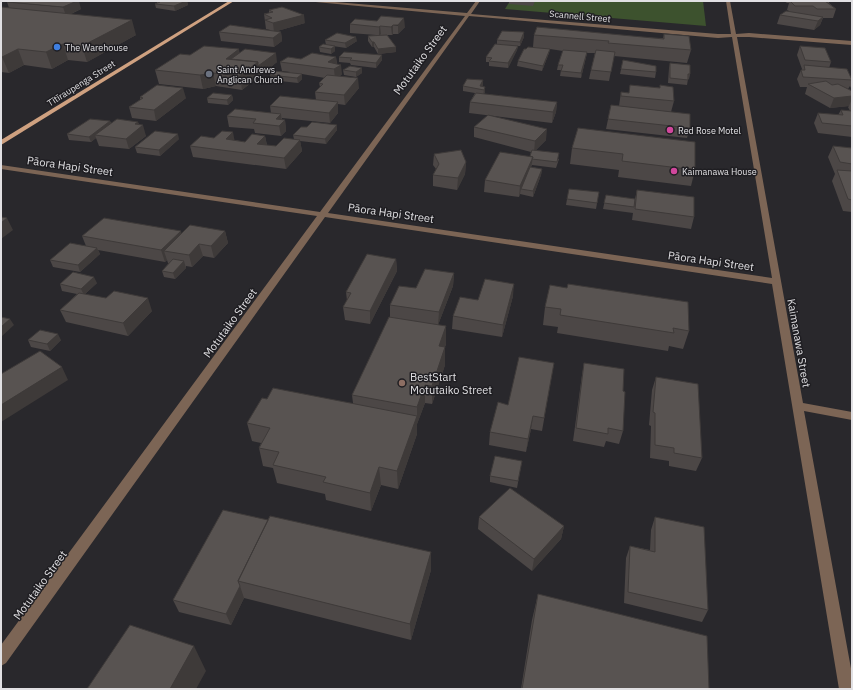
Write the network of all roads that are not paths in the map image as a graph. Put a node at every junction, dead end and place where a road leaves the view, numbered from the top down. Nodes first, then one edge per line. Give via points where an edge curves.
1 (232, 1) edge
2 (308, 1) edge
3 (478, 1) edge
4 (728, 1) edge
5 (468, 15) junction
6 (734, 35) junction
7 (852, 43) edge
8 (1, 144) edge
9 (1, 167) edge
10 (324, 214) junction
11 (777, 282) junction
12 (798, 406) junction
13 (852, 416) edge
14 (1, 658) edge
15 (847, 689) edge

1 - 8 main road, Tītīraupenga Street
2 - 5 street, Scannell Street
3 - 5 street, Motutaiko Street
4 - 6 street, Kaimanawa Street
5 - 6 street, Scannell Street via 718,36
5 - 10 street, Motutaiko Street
6 - 7 street, Scannell Street
6 - 11 street, Kaimanawa Street
9 - 10 street, Pāora Hapi Street
10 - 11 street, Pāora Hapi Street
10 - 14 street, Motutaiko Street
11 - 12 street, Kaimanawa Street
12 - 13 street
12 - 15 street, Kaimanawa Street

